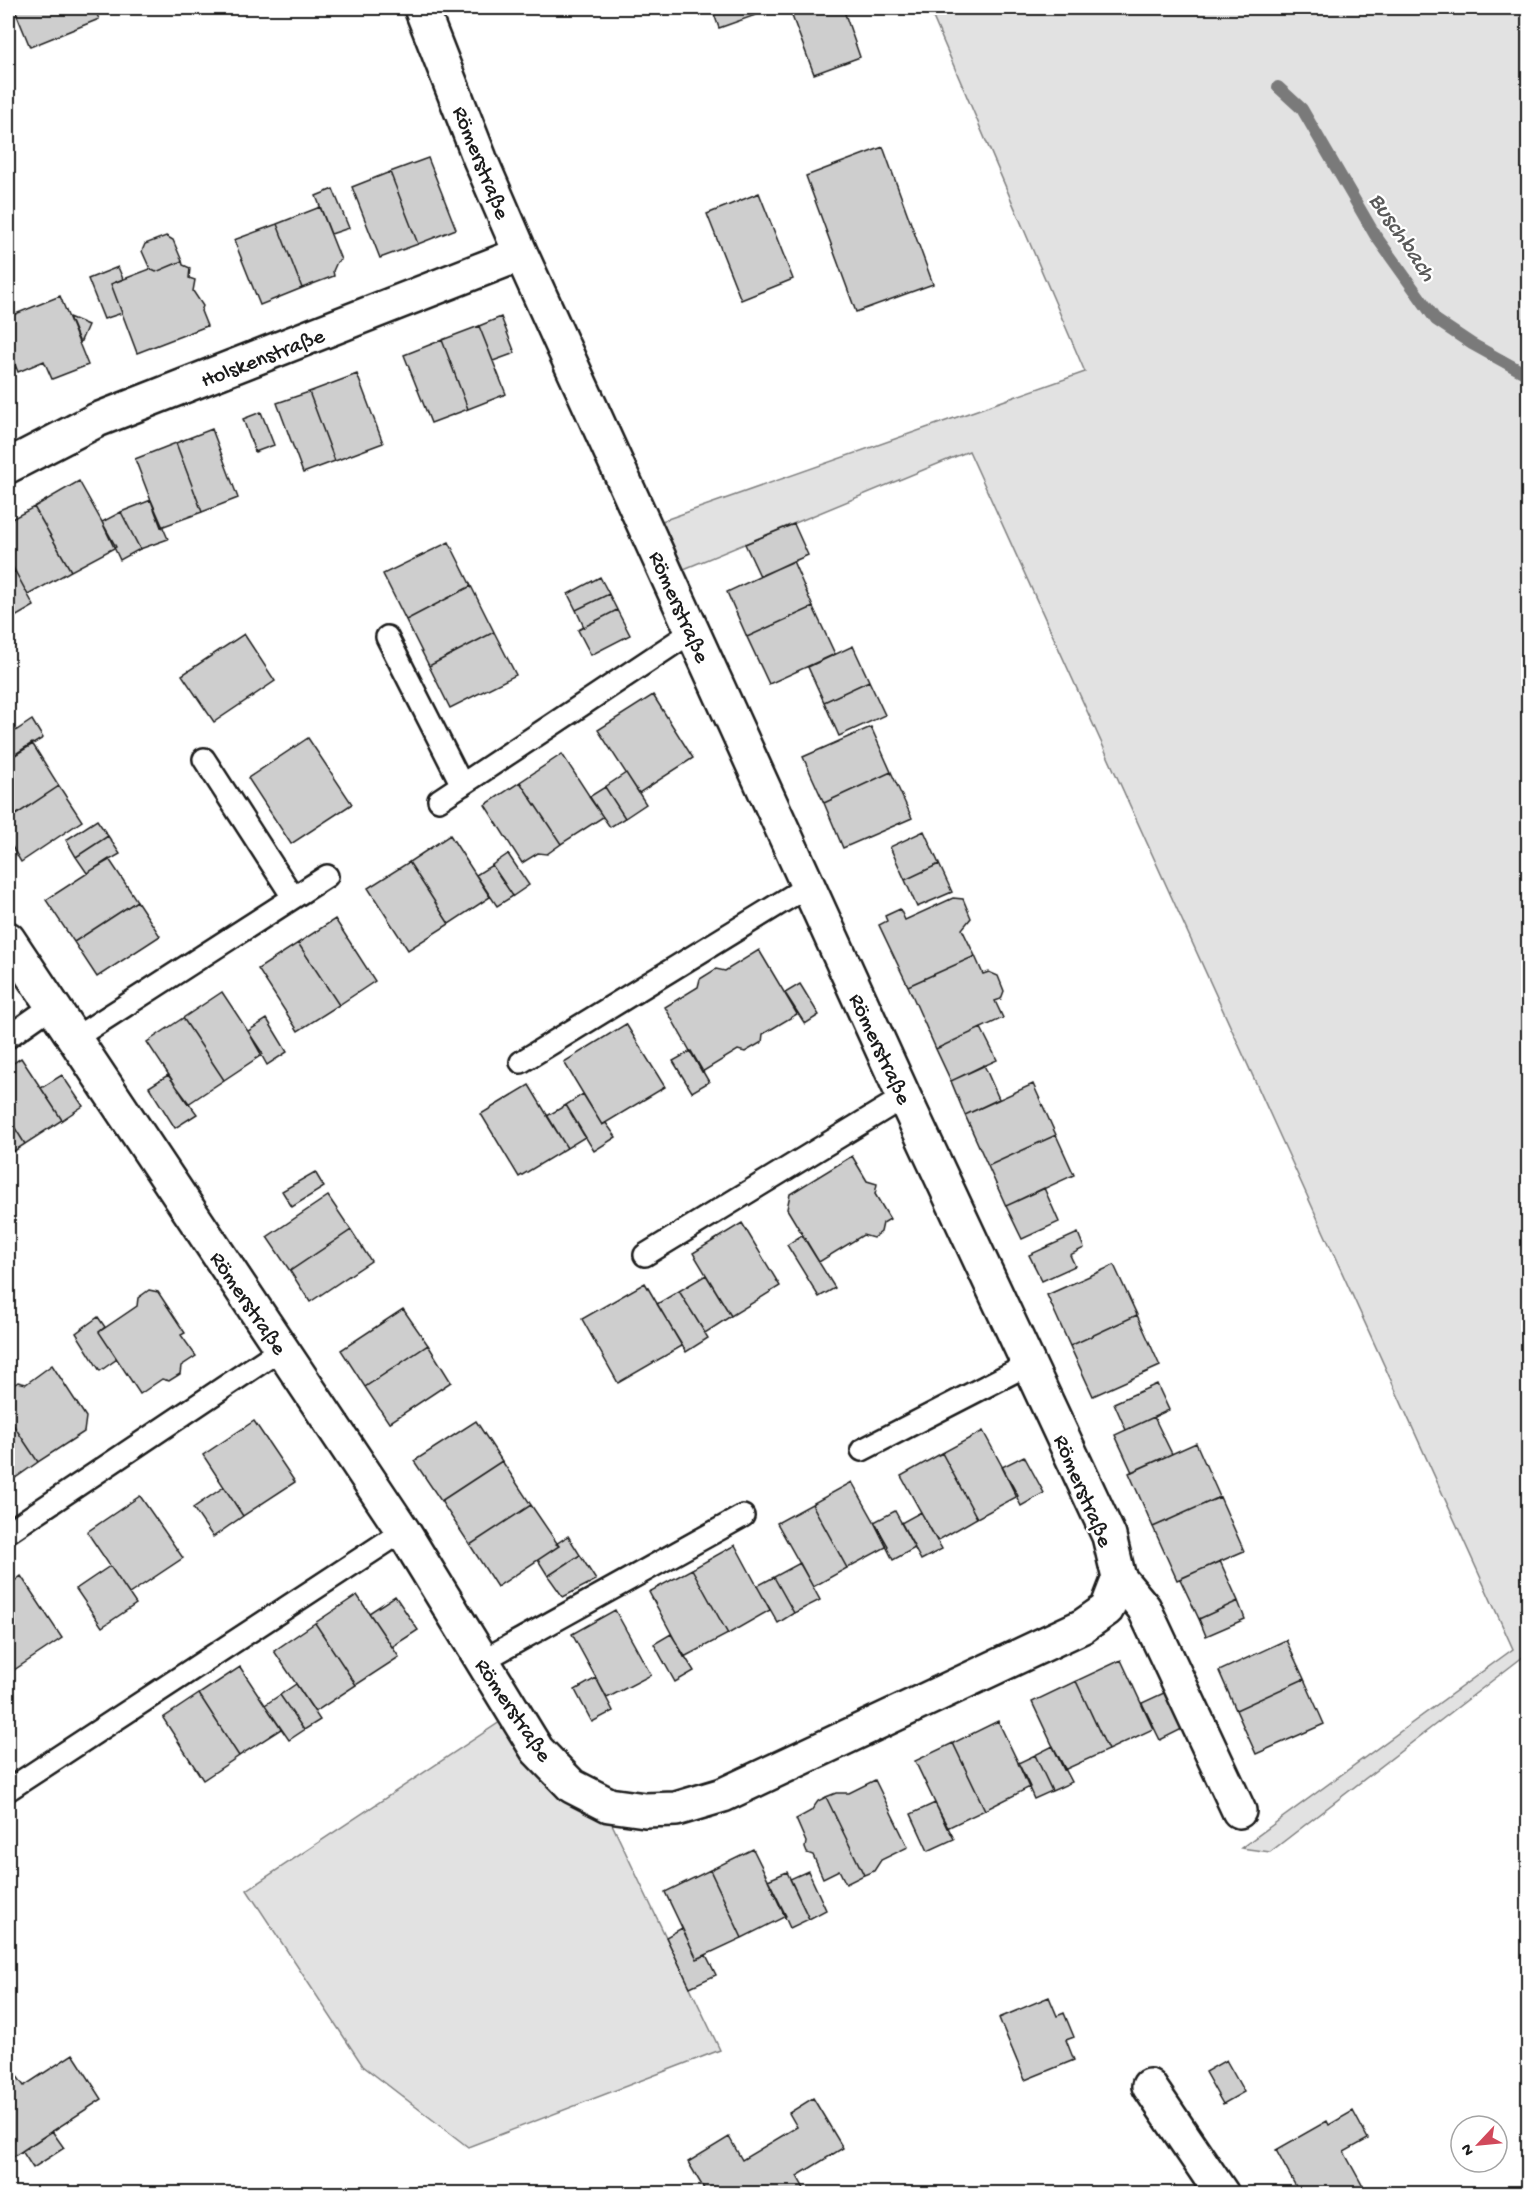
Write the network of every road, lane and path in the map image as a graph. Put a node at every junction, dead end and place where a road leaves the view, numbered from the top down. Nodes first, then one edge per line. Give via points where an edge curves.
1 (421, 8) edge
2 (521, 254) junction
3 (8, 466) edge
4 (693, 631) junction
5 (387, 637) dead end
6 (204, 759) dead end
7 (462, 785) junction
8 (439, 800) dead end
9 (327, 876) dead end
10 (808, 886) junction
11 (293, 897) junction
12 (8, 939) edge
13 (52, 1006) junction
14 (8, 1037) edge
15 (75, 1038) junction
16 (521, 1062) dead end
17 (904, 1097) junction
18 (645, 1255) dead end
19 (281, 1349) junction
20 (1029, 1364) junction
21 (862, 1450) dead end
22 (743, 1516) dead end
23 (403, 1531) junction
24 (8, 1532) edge
25 (1119, 1578) junction
26 (482, 1661) junction
27 (8, 1790) edge
28 (1239, 1811) dead end
29 (1149, 2086) dead end
30 (1222, 2193) edge

1 - 2 street, Römerstraße
2 - 3 street, Holskenstraße via 97,420
2 - 4 street, Römerstraße
4 - 7 lane
4 - 10 street, Römerstraße
5 - 7 lane
6 - 11 lane
7 - 8 lane
9 - 11 lane
10 - 16 lane
10 - 17 street, Römerstraße
11 - 15 lane
12 - 13 street, Römerstraße
13 - 14 lane
13 - 15 street, Römerstraße
15 - 19 street, Römerstraße
17 - 18 lane
17 - 20 street, Römerstraße
19 - 23 street, Römerstraße
19 - 24 lane
20 - 21 lane
20 - 25 street, Römerstraße via 1109,1536
22 - 26 lane
23 - 26 street, Römerstraße
23 - 27 lane
25 - 26 street, Römerstraße via 1107,1609 1083,1626 723,1795 676,1809 609,1805 572,1786 537,1750
25 - 28 street via 1144,1608
29 - 30 street

